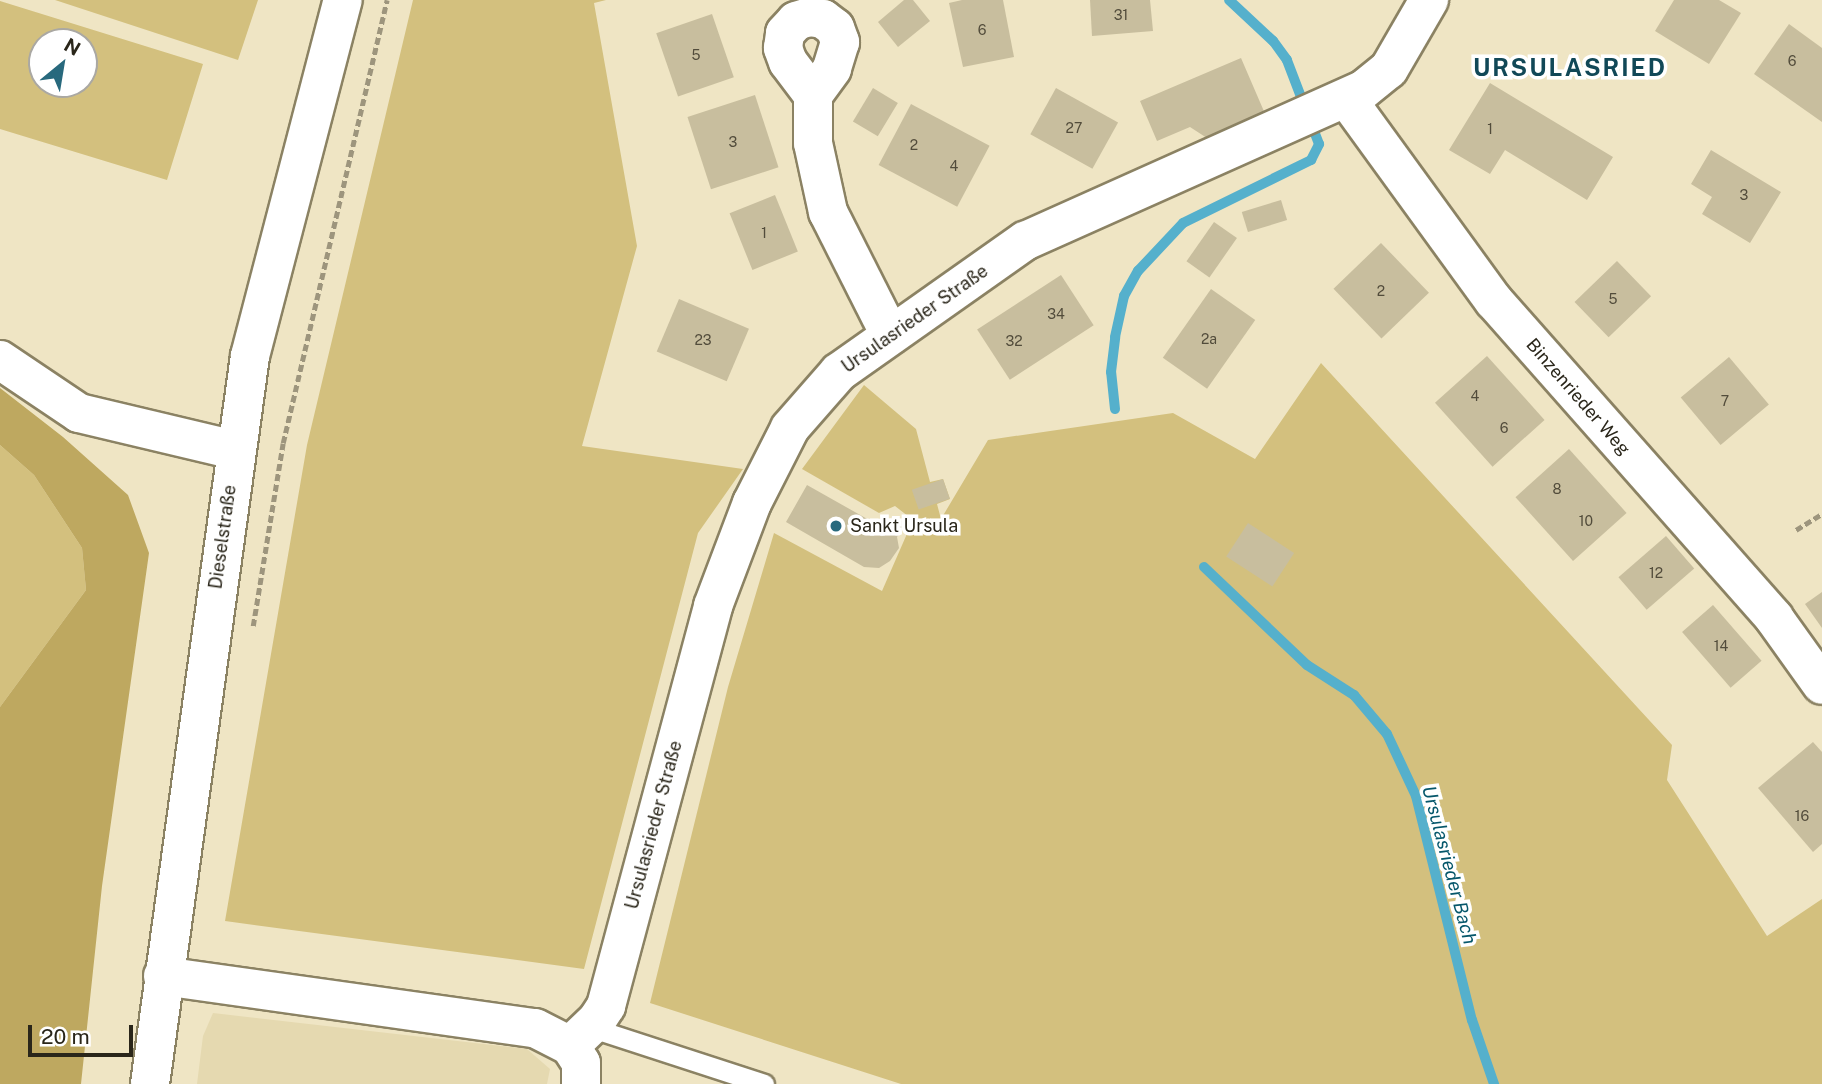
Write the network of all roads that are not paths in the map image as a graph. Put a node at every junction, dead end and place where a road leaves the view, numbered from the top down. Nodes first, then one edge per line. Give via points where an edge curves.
1 (343, 0) edge
2 (1429, 0) edge
3 (813, 95) dead end
4 (1320, 111) junction
5 (890, 335) junction
6 (0, 360) edge
7 (234, 450) junction
8 (1822, 685) edge
9 (163, 976) junction
10 (580, 1037) junction
11 (150, 1084) edge
12 (581, 1084) edge
13 (764, 1084) edge

1 - 7 street, Dieselstraße via 250,356
2 - 4 street, Ursulasrieder Straße via 1389,69
3 - 5 street via 813,143 828,212
4 - 5 street, Ursulasrieder Straße via 1025,241
4 - 8 street, Binzenrieder Weg via 1774,618
5 - 10 street, Ursulasrieder Straße via 839,372 790,428 752,503 713,606 606,1006
6 - 7 street via 79,413
7 - 9 street, Dieselstraße
9 - 10 street
9 - 11 street, Dieselstraße
10 - 12 street
10 - 13 lane

